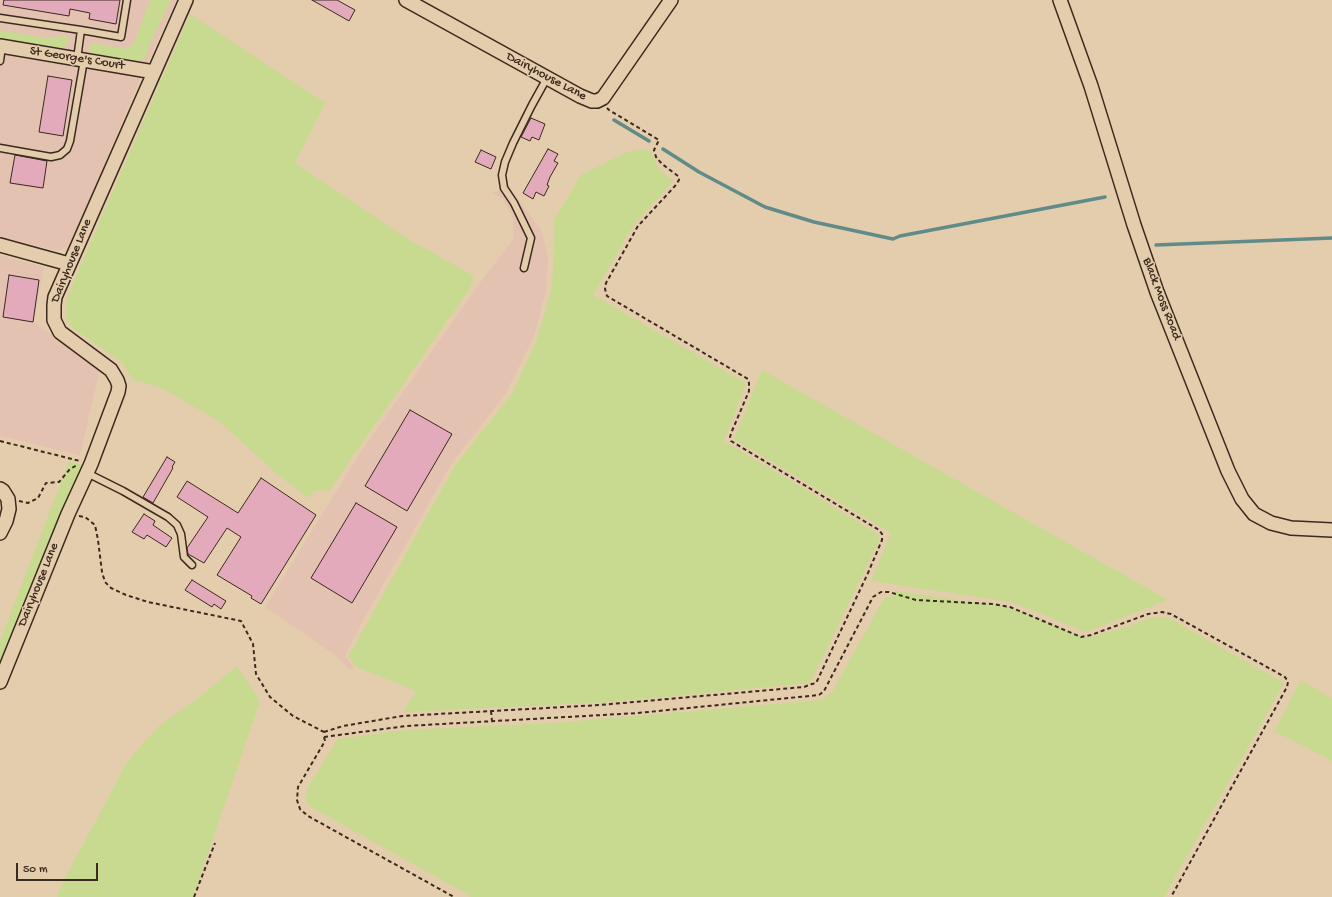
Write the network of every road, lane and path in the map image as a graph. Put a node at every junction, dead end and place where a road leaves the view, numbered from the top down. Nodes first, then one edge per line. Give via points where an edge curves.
1 (127, 0) edge
2 (186, 0) edge
3 (406, 0) edge
4 (671, 0) edge
5 (1060, 0) edge
6 (0, 18) edge
7 (82, 30) junction
8 (1, 46) edge
9 (80, 59) junction
10 (0, 61) edge
11 (154, 72) junction
12 (547, 78) junction
13 (603, 98) junction
14 (0, 148) edge
15 (0, 245) edge
16 (69, 264) junction
17 (524, 268) dead end
18 (0, 441) edge
19 (87, 473) junction
20 (0, 489) edge
21 (8, 499) junction
22 (68, 514) junction
23 (1332, 530) edge
24 (0, 533) edge
25 (192, 565) dead end
26 (0, 682) edge
27 (492, 711) junction
28 (492, 721) junction
29 (324, 732) junction
30 (324, 737) junction
31 (215, 843) dead end
32 (194, 897) edge
33 (454, 897) edge
34 (1171, 897) edge

1 - 7 lane via 121,37
2 - 11 street, Dairyhouse Lane
3 - 12 street, Dairyhouse Lane
4 - 13 street, Dairyhouse Lane
5 - 23 street, Black Moss Road via 1091,86 1157,292 1228,471 1242,499 1254,514 1271,523 1291,528
6 - 7 lane
7 - 9 lane
8 - 9 street, St George's Court
8 - 10 lane
9 - 11 street, St George's Court
9 - 14 lane via 67,148 60,155 51,157
11 - 16 street, Dairyhouse Lane
12 - 13 street, Dairyhouse Lane via 589,100 597,101
12 - 17 lane via 513,143 502,175 504,188 531,238
13 - 27 path via 608,110 659,140 654,150 656,157 678,176 679,180 638,226 606,283 607,296 748,380 749,391 732,431 731,441 879,530 882,540 818,679 812,684 804,687 600,705
15 - 16 street
16 - 19 street, Dairyhouse Lane via 55,297 53,313 56,325 60,332 111,370 119,386
18 - 21 path via 81,461 59,482 46,483 38,498 28,503
19 - 22 street, Dairyhouse Lane
19 - 25 lane via 168,517 182,534 184,557
20 - 21 street
21 - 24 street via 9,509
22 - 26 street, Dairyhouse Lane
22 - 29 path via 86,517 95,525 102,572 112,588 148,602 241,621 253,644 256,674 270,697 293,716
27 - 28 path
27 - 29 path via 402,716 343,726
28 - 30 path via 406,726
28 - 34 path via 638,713 819,695 824,691 873,597 881,592 916,600 1010,607 1081,637 1148,614 1172,614 1285,677 1288,682
29 - 30 path
30 - 33 path via 325,741 298,787 297,800 300,809 308,816
31 - 32 path

